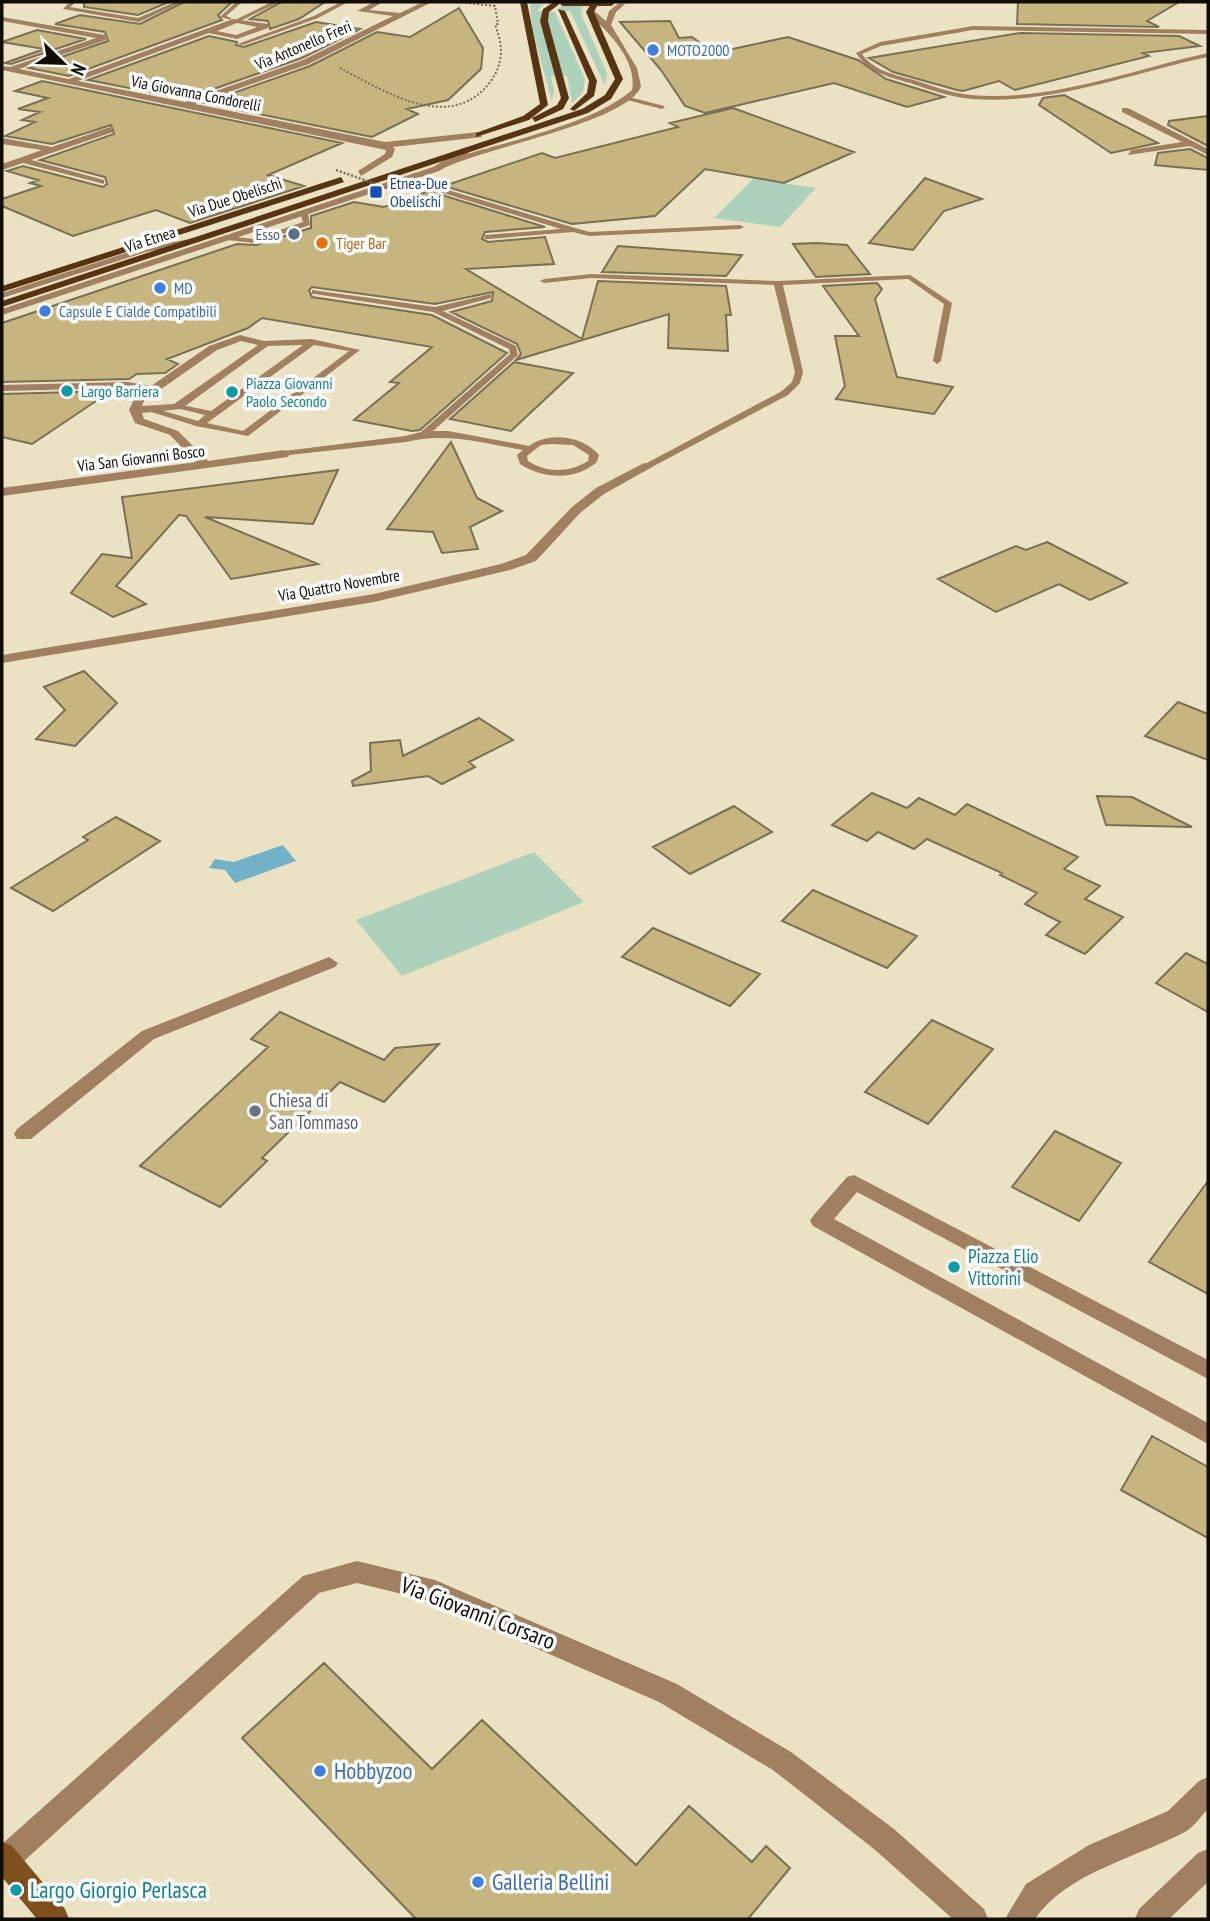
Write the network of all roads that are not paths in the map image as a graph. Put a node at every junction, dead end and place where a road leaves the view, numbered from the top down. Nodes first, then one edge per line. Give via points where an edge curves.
1 (73, 2) edge
2 (179, 2) edge
3 (240, 2) edge
4 (276, 2) edge
5 (345, 2) edge
6 (379, 2) edge
7 (428, 2) edge
8 (523, 2) edge
9 (595, 2) edge
10 (610, 2) edge
11 (621, 4) dead end
12 (561, 5) edge
13 (335, 7) junction
14 (361, 10) junction
15 (590, 12) junction
16 (400, 16) junction
17 (2, 19) edge
18 (232, 20) junction
19 (609, 23) junction
20 (208, 31) junction
21 (250, 32) junction
22 (1208, 32) edge
23 (267, 35) junction
24 (241, 44) dead end
25 (1208, 55) edge
26 (4, 70) edge
27 (67, 82) junction
28 (629, 99) junction
29 (185, 105) junction
30 (662, 107) dead end
31 (1125, 110) dead end
32 (110, 130) dead end
33 (479, 135) junction
34 (2, 141) edge
35 (1208, 141) edge
36 (1191, 144) junction
37 (385, 145) junction
38 (52, 149) junction
39 (467, 150) junction
40 (1208, 152) edge
41 (1131, 153) dead end
42 (23, 160) junction
43 (451, 160) junction
44 (2, 167) edge
45 (412, 168) junction
46 (360, 173) junction
47 (407, 179) junction
48 (102, 182) dead end
49 (292, 209) junction
50 (304, 213) junction
51 (740, 227) dead end
52 (573, 230) junction
53 (179, 232) junction
54 (488, 237) dead end
55 (202, 238) junction
56 (144, 250) junction
57 (544, 281) dead end
58 (778, 283) junction
59 (2, 289) edge
60 (315, 292) dead end
61 (2, 296) edge
62 (488, 296) dead end
63 (2, 304) edge
64 (435, 310) junction
65 (2, 312) edge
66 (312, 342) junction
67 (267, 343) junction
68 (937, 361) dead end
69 (2, 388) edge
70 (151, 389) junction
71 (177, 407) junction
72 (135, 410) junction
73 (150, 410) junction
74 (213, 414) junction
75 (199, 424) junction
76 (424, 434) junction
77 (527, 449) junction
78 (284, 454) joint
79 (206, 465) junction
80 (648, 466) joint
81 (2, 492) edge
82 (2, 659) edge
83 (329, 962) dead end
84 (24, 1134) dead end
85 (1208, 1370) edge
86 (1208, 1434) edge
87 (1208, 1790) edge
88 (3, 1859) edge
89 (1208, 1863) edge
90 (55, 1919) edge
91 (974, 1919) edge
92 (1019, 1919) edge
93 (1149, 1919) edge

1 - 2 lane via 65,8 139,20
3 - 18 lane via 222,16
4 - 18 lane
5 - 13 lane
6 - 14 street
7 - 16 street, Via Antonello Freri
8 - 33 main road, Via Due Obelischi via 544,106 526,118
9 - 15 main road
10 - 12 main road, bridge
11 - 19 street
12 - 33 main road, Via Due Obelischi via 546,12 544,21 565,98 560,107 540,118
12 - 39 main road, Via Etnea via 593,80 591,94 565,115
13 - 14 lane
13 - 23 lane
14 - 16 street
15 - 19 street
15 - 39 main road, Via Etnea via 618,72 614,91 574,116
16 - 29 street, Via Antonello Freri via 306,62
17 - 26 street via 103,38
18 - 20 street
18 - 21 street via 265,26
19 - 28 street via 638,83
20 - 21 street via 237,37
20 - 27 street
21 - 23 lane
22 - 25 lane via 973,28 880,44 859,54 878,71 909,81 972,97 1003,98
23 - 24 lane
26 - 27 street, Via Giovanna Condorelli
27 - 29 street, Via Giovanna Condorelli
28 - 30 lane
28 - 43 street
29 - 37 street, Via Giovanna Condorelli
31 - 36 street
32 - 38 street
33 - 37 street, Via Giovanna Condorelli
33 - 46 main road, Via Due Obelischi
34 - 38 street
35 - 36 street
36 - 40 street
36 - 41 street
37 - 46 street via 391,149 389,155
38 - 42 street
39 - 43 street
39 - 45 main road, Via Etnea
42 - 44 street
42 - 48 street
43 - 45 street
43 - 47 street
45 - 49 main road, Via Etnea
46 - 53 main road, Via Due Obelischi
47 - 50 street
47 - 52 lane
49 - 50 street
49 - 55 main road, Via Etnea
50 - 65 street
51 - 52 lane via 589,234
52 - 54 lane
53 - 56 lane
53 - 59 main road, Via Due Obelischi
55 - 56 lane
55 - 63 main road, Via Etnea
56 - 61 lane
57 - 58 lane via 591,276
58 - 68 lane via 910,277 948,303
58 - 80 lane via 799,372 796,383
60 - 64 lane
62 - 64 lane
64 - 76 lane via 513,348 514,355
66 - 67 lane
66 - 74 lane
66 - 75 lane via 356,350 245,434
67 - 70 street via 240,338 213,348
67 - 71 street
69 - 70 street via 128,385
70 - 72 street via 139,398
71 - 73 street
71 - 74 lane
72 - 73 street
72 - 79 street via 139,421 174,433
73 - 75 lane
74 - 75 lane
76 - 77 lane
76 - 78 lane
77 - 77 lane via 522,455 530,468 557,473 584,468 594,455 566,441 538,443
78 - 79 street, Via San Giovanni Bosco
79 - 81 street, Via San Giovanni Bosco
80 - 82 street, Via Quattro Novembre via 600,491 531,558 505,567 374,598
83 - 84 street via 148,1035
85 - 86 street via 855,1182 820,1220
87 - 92 street via 1178,1821 1098,1855 1036,1894
88 - 90 main road
88 - 91 street, Via Giovanni Corsaro via 312,1584 357,1572 426,1588 668,1693 782,1761 884,1839
89 - 93 street

